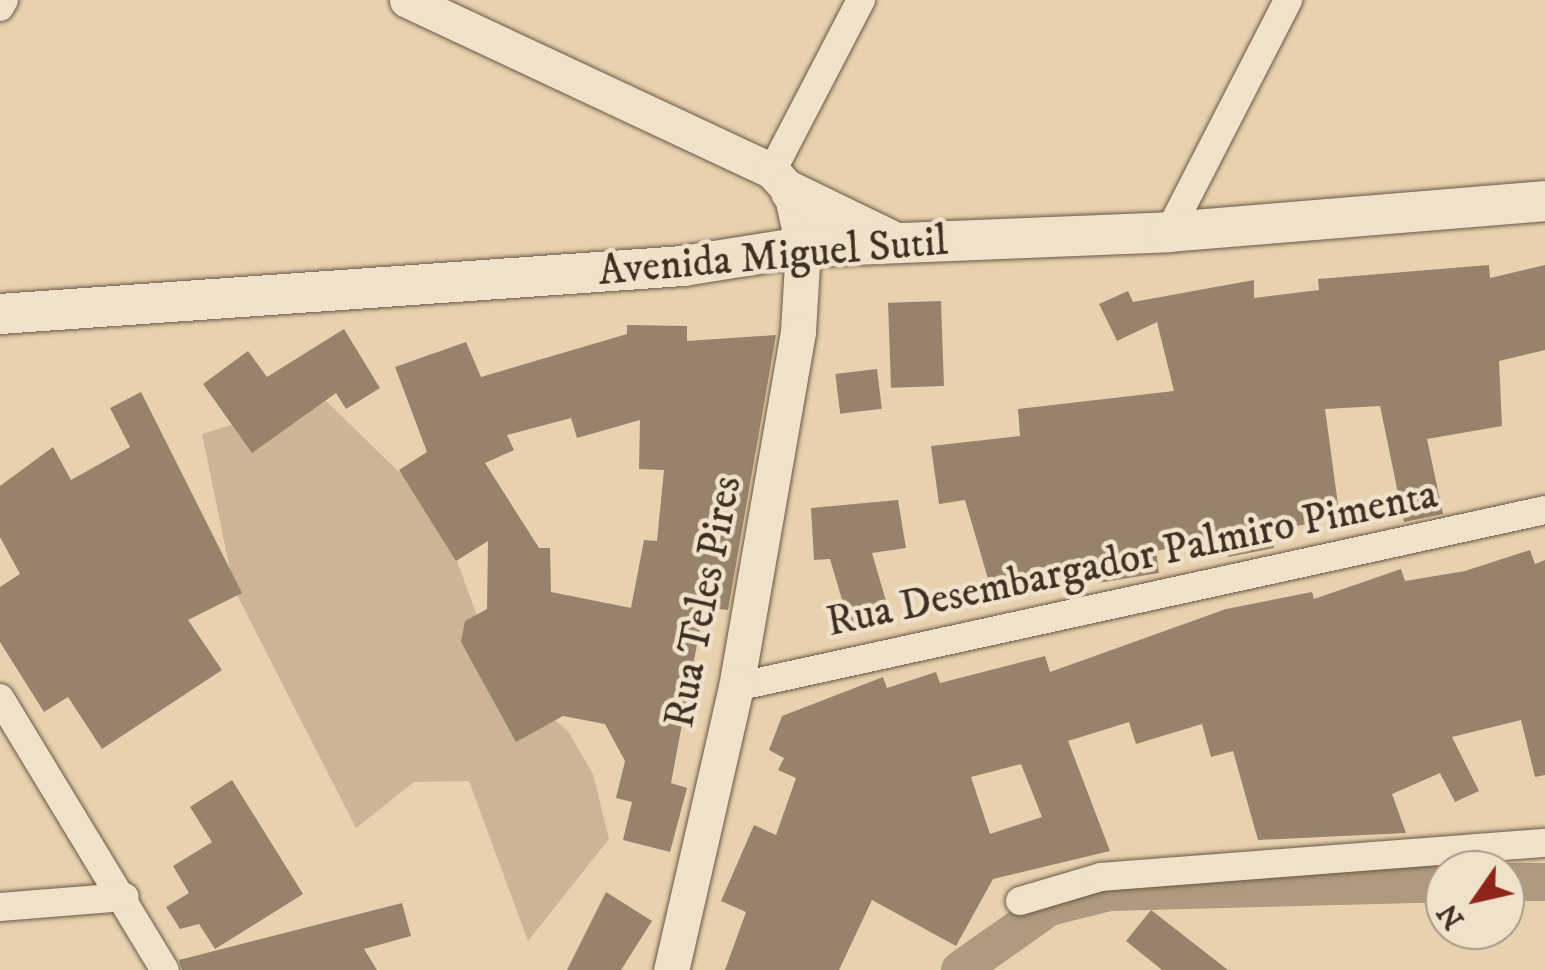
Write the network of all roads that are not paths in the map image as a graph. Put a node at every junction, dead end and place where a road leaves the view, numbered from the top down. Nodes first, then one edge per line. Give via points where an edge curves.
1 (4, 0) edge
2 (861, 0) edge
3 (1288, 0) edge
4 (425, 4) edge
5 (0, 7) edge
6 (782, 182) junction
7 (1545, 201) edge
8 (1169, 232) junction
9 (898, 244) junction
10 (803, 246) junction
11 (0, 314) edge
12 (1545, 510) edge
13 (736, 687) junction
14 (0, 698) edge
15 (1545, 843) edge
16 (125, 896) junction
17 (1020, 901) dead end
18 (0, 907) edge
19 (165, 970) edge
20 (670, 970) edge

1 - 5 street
2 - 6 street
3 - 8 street
4 - 6 street
6 - 9 main road
6 - 10 street, Rua Teles Pires
7 - 8 main road, Avenida Miguel Sutil
8 - 9 main road, Avenida Miguel Sutil
9 - 10 main road, Avenida Miguel Sutil
10 - 11 main road, Avenida Miguel Sutil via 683,266
10 - 13 street, Rua Teles Pires via 798,332
12 - 13 street, Rua Desembargador Palmiro Pimenta
13 - 20 street, Rua Teles Pires
14 - 16 street
15 - 17 street via 1100,877
16 - 18 street
16 - 19 street

